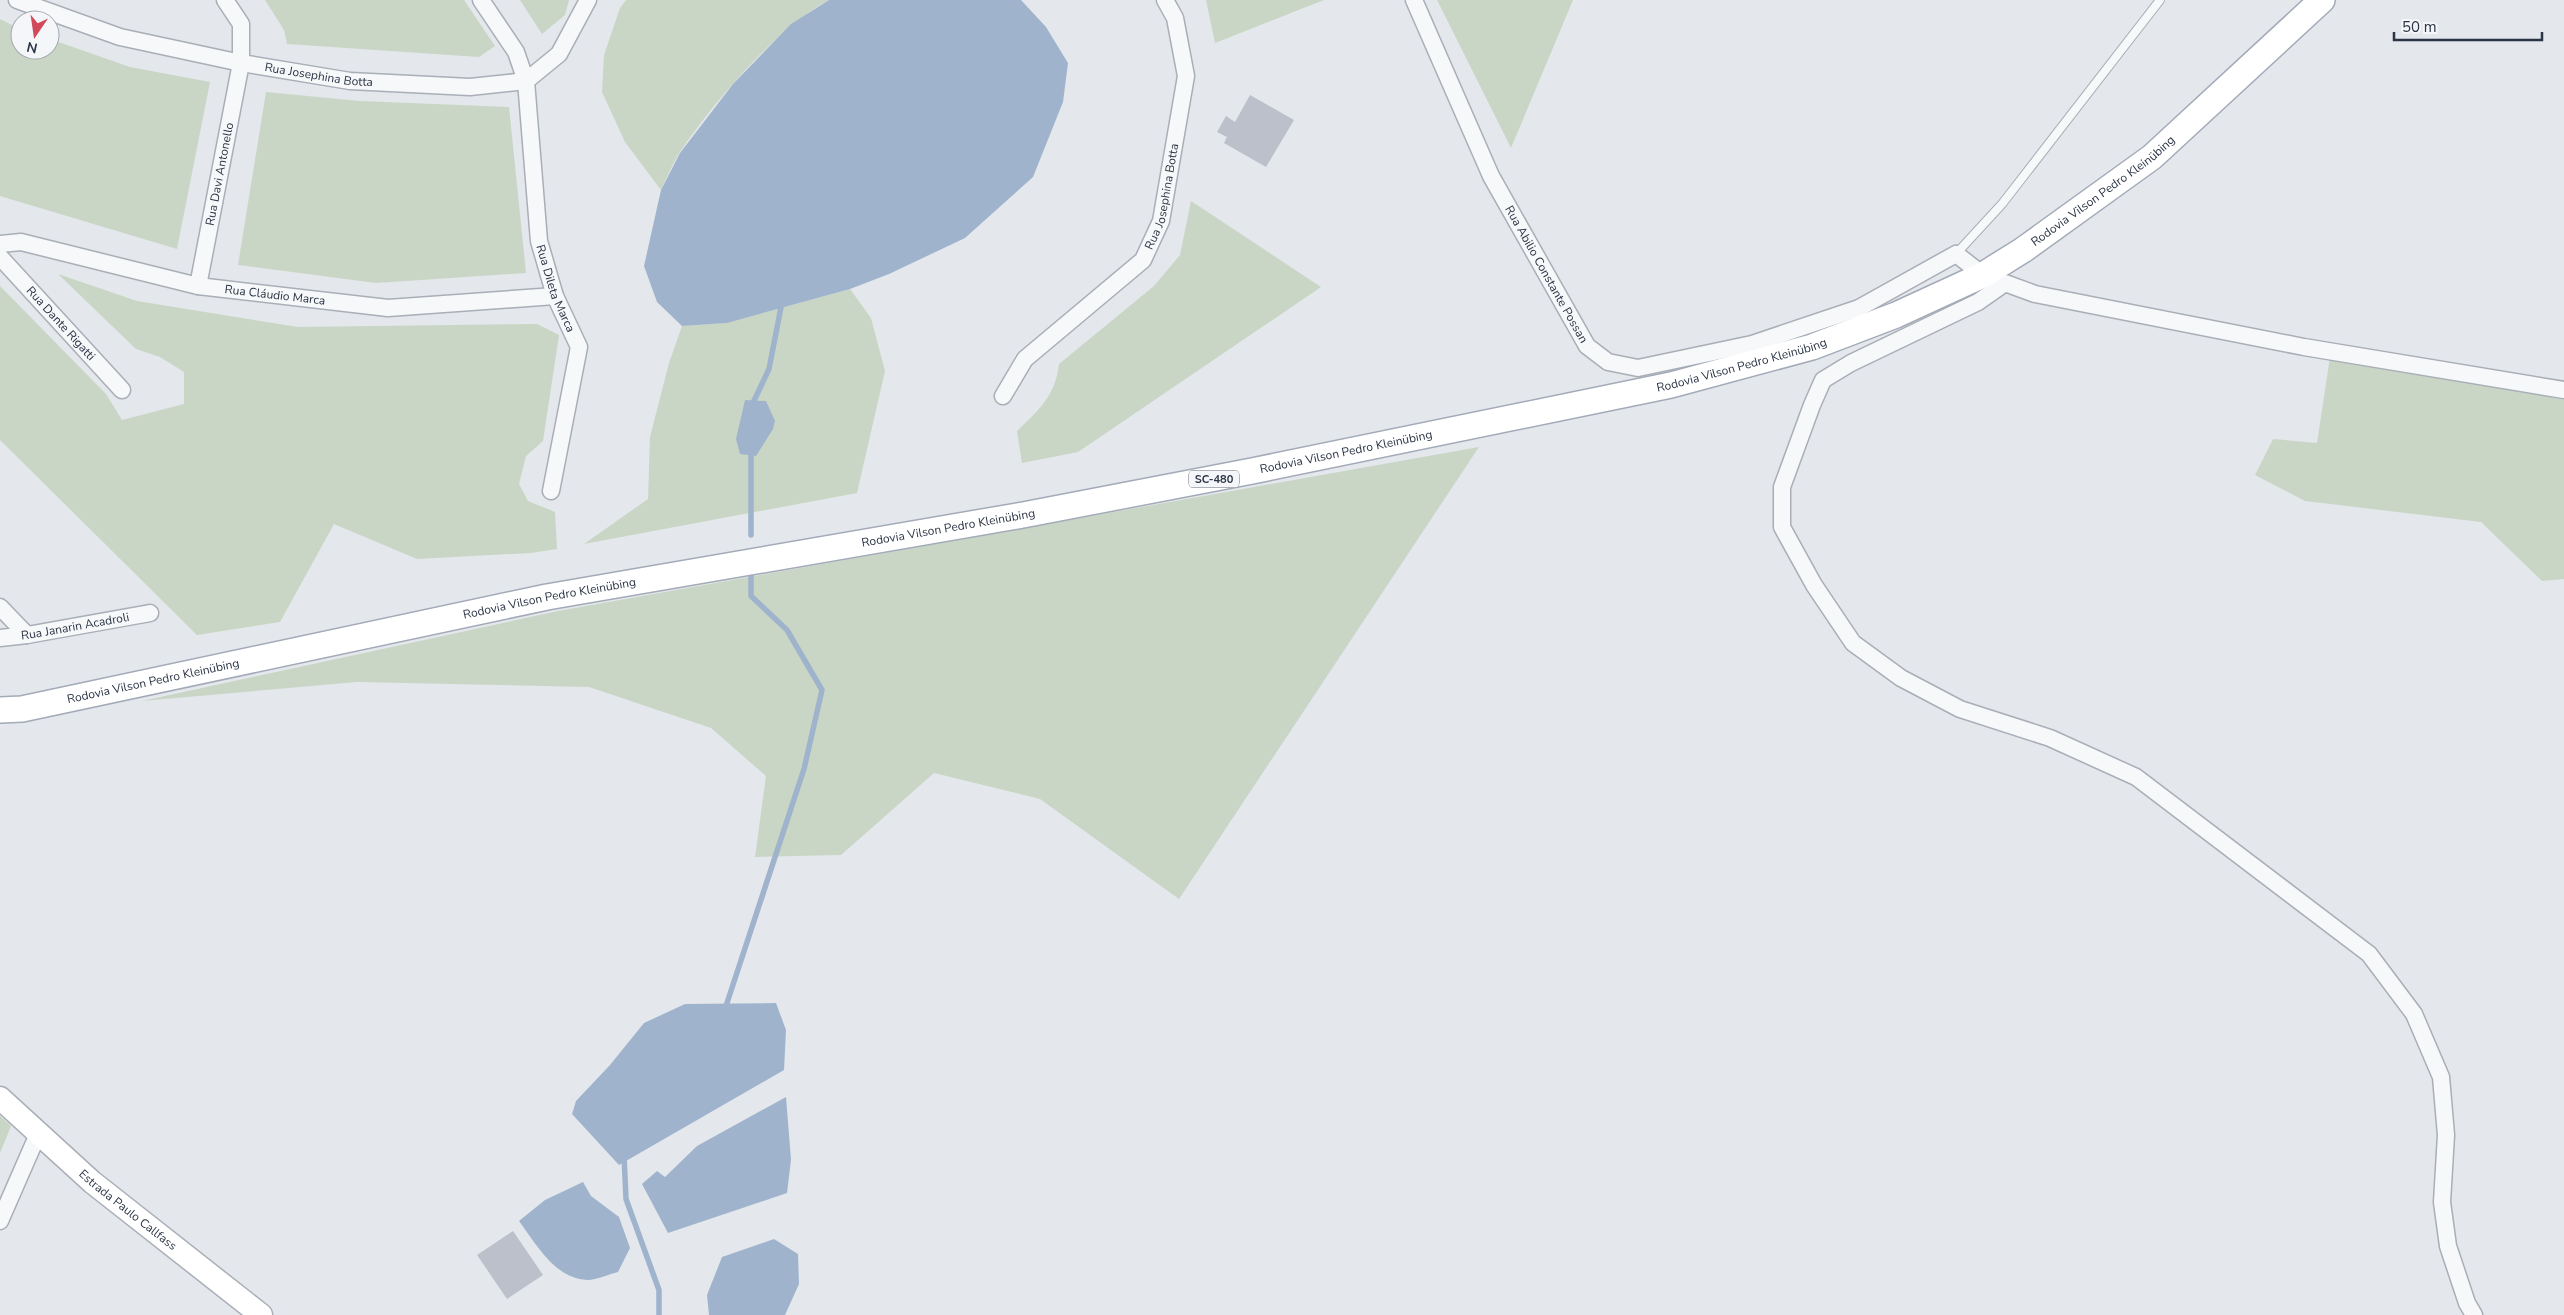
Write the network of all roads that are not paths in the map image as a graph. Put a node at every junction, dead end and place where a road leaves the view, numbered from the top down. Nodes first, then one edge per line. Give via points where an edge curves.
1 (18, 0) edge
2 (225, 0) edge
3 (481, 0) edge
4 (588, 0) edge
5 (1164, 0) edge
6 (1414, 0) edge
7 (2160, 0) edge
8 (2322, 0) edge
9 (241, 63) junction
10 (526, 81) junction
11 (0, 244) edge
12 (1956, 254) junction
13 (0, 257) edge
14 (1994, 279) junction
15 (198, 286) junction
16 (555, 296) junction
17 (122, 390) dead end
18 (2564, 390) edge
19 (1003, 396) dead end
20 (551, 491) dead end
21 (0, 607) edge
22 (150, 613) dead end
23 (27, 635) junction
24 (0, 638) edge
25 (0, 710) edge
26 (0, 1098) edge
27 (38, 1134) junction
28 (0, 1221) edge
29 (261, 1315) edge
30 (2474, 1315) edge

1 - 9 street, Rua Josephina Botta via 120,37
2 - 9 street, Rua Davi Antonello via 241,24
3 - 10 street, Rua Dileta Marca via 516,52
4 - 10 street via 559,54
5 - 19 street, Rua Josephina Botta via 1175,18 1186,76 1161,221 1143,260 1025,358
6 - 12 street, Rua Abilio Constante Possan via 1491,176 1587,346 1608,362 1638,368 1752,344 1859,308
7 - 12 lane via 2002,204
8 - 14 main road, Rodovia Vilson Pedro Kleinübing / SC-480 via 2152,157 2023,250
9 - 10 street, Rua Josephina Botta via 350,81 470,88
9 - 15 street, Rua Davi Antonello
10 - 16 street, Rua Dileta Marca via 539,241
11 - 15 street, Rua Cláudio Marca via 21,242
12 - 14 street
13 - 17 street, Rua Dante Rigatti
14 - 18 street via 2035,294 2304,347
14 - 25 main road, Rodovia Vilson Pedro Kleinübing / SC-480 via 1812,347 1671,385 1023,516 547,597 22,709
14 - 30 street via 1978,302 1851,363 1823,380 1782,487 1782,527 1814,585 1853,644 1901,678 1960,709 2050,738 2136,777 2369,954 2414,1014 2441,1077 2446,1135 2442,1202 2448,1246
15 - 16 street, Rua Cláudio Marca via 388,308
16 - 20 street, Rua Dileta Marca via 579,347
21 - 23 street
22 - 23 street, Rua Janarin Acadroli
23 - 24 street, Rua Janarin Acadroli
26 - 27 street, Estrada Paulo Callfass
27 - 28 street
27 - 29 street, Estrada Paulo Callfass via 92,1182

